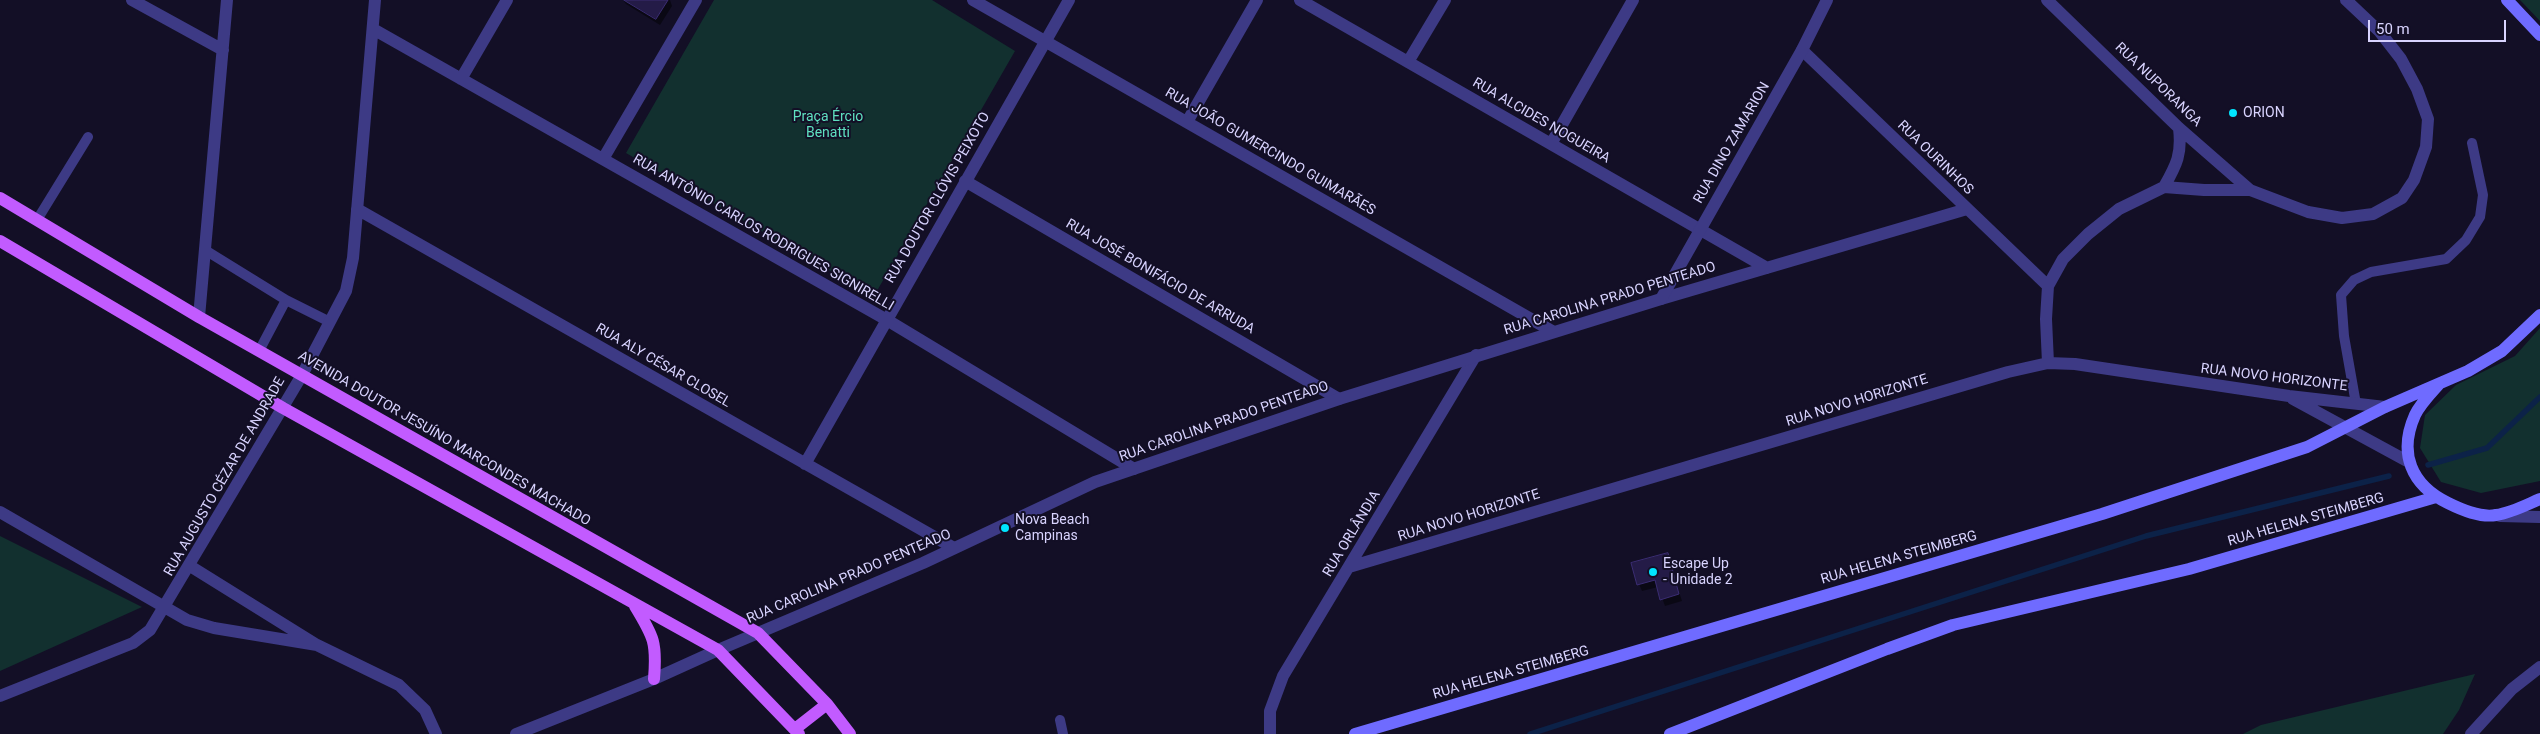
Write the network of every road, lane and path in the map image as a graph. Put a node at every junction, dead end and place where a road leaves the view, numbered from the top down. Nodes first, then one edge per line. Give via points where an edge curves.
1 (132, 0) edge
2 (227, 0) edge
3 (375, 0) edge
4 (507, 0) edge
5 (696, 0) edge
6 (972, 0) edge
7 (1069, 0) edge
8 (1257, 0) edge
9 (1300, 0) edge
10 (1445, 0) edge
11 (1633, 0) edge
12 (1827, 0) edge
13 (2047, 0) edge
14 (2346, 0) edge
15 (2507, 0) edge
16 (373, 29) junction
17 (2540, 35) edge
18 (1045, 41) junction
19 (222, 50) junction
20 (1802, 50) junction
21 (1408, 62) junction
22 (461, 79) junction
23 (1187, 122) junction
24 (2179, 128) junction
25 (88, 137) dead end
26 (2472, 143) dead end
27 (1551, 144) junction
28 (603, 159) junction
29 (965, 181) junction
30 (2164, 187) junction
31 (2250, 190) junction
32 (0, 198) edge
33 (357, 209) junction
34 (1967, 209) junction
35 (38, 220) junction
36 (1700, 229) junction
37 (0, 240) edge
38 (205, 250) junction
39 (1767, 268) junction
40 (2048, 286) junction
41 (1661, 299) junction
42 (286, 300) junction
43 (2540, 315) edge
44 (199, 317) junction
45 (886, 320) junction
46 (330, 322) junction
47 (1552, 331) junction
48 (259, 350) junction
49 (1476, 355) junction
50 (2048, 363) junction
51 (302, 375) junction
52 (2440, 382) junction
53 (2288, 396) junction
54 (1339, 399) junction
55 (2356, 404) junction
56 (2385, 407) junction
57 (283, 408) junction
58 (2345, 429) junction
59 (2408, 460) junction
60 (805, 464) junction
61 (1134, 469) junction
62 (2436, 497) junction
63 (2540, 499) edge
64 (0, 512) edge
65 (2496, 515) junction
66 (2540, 516) edge
67 (954, 548) junction
68 (190, 566) junction
69 (1349, 567) junction
70 (634, 604) junction
71 (165, 607) junction
72 (758, 633) junction
73 (317, 645) junction
74 (718, 650) junction
75 (2540, 667) edge
76 (654, 679) junction
77 (0, 696) edge
78 (827, 704) junction
79 (1060, 720) dead end
80 (797, 731) edge
81 (436, 734) edge
82 (516, 734) edge
83 (850, 734) edge
84 (1063, 734) edge
85 (1270, 734) edge
86 (1356, 734) edge
87 (1670, 734) edge
88 (2470, 734) edge

1 - 19 street
2 - 19 street
3 - 16 street, RUA AUGUSTO CÉZAR DE ANDRADE
4 - 22 street
5 - 28 street
6 - 18 street, RUA JOÃO GUMERCINDO GUIMARÃES
7 - 18 street, RUA DOUTOR CLÓVIS PEIXOTO
8 - 23 street
9 - 21 street, RUA ALCIDES NOGUEIRA
10 - 21 street
11 - 27 street
12 - 20 street, RUA DINO ZAMARION
13 - 24 street, RUA NUPORANGA
14 - 31 street via 2380,32 2401,58 2417,89 2428,119 2426,147 2414,180 2402,198 2373,214 2342,218 2308,212
15 - 17 main road
16 - 22 street, RUA ANTÔNIO CARLOS RODRIGUES SIGNIRELLI
16 - 33 street, RUA AUGUSTO CÉZAR DE ANDRADE
18 - 23 street, RUA JOÃO GUMERCINDO GUIMARÃES
18 - 29 street, RUA DOUTOR CLÓVIS PEIXOTO
19 - 38 street
20 - 34 street, RUA OURINHOS
20 - 36 street, RUA DINO ZAMARION
21 - 27 street, RUA ALCIDES NOGUEIRA
22 - 28 street, RUA ANTÔNIO CARLOS RODRIGUES SIGNIRELLI
23 - 47 street, RUA JOÃO GUMERCINDO GUIMARÃES
24 - 30 street via 2179,157
24 - 31 street, RUA NUPORANGA
25 - 35 lane
26 - 55 lane via 2483,195 2480,217 2466,240 2446,259 2371,272 2354,280 2341,295 2344,336
27 - 36 street, RUA ALCIDES NOGUEIRA
28 - 45 street, RUA ANTÔNIO CARLOS RODRIGUES SIGNIRELLI
29 - 45 street, RUA DOUTOR CLÓVIS PEIXOTO
29 - 54 street, RUA JOSÉ BONIFÁCIO DE ARRUDA
30 - 31 street
30 - 40 street via 2119,209 2088,234 2063,259
32 - 35 main road, AVENIDA DOUTOR JESUÍNO MARCONDES MACHADO
33 - 46 street, RUA AUGUSTO CÉZAR DE ANDRADE via 353,258 346,290
33 - 60 street, RUA ALY CÉSAR CLOSEL
34 - 39 street, RUA CAROLINA PRADO PENTEADO
34 - 40 street, RUA OURINHOS
35 - 44 main road, AVENIDA DOUTOR JESUÍNO MARCONDES MACHADO
36 - 39 street, RUA ALCIDES NOGUEIRA
36 - 41 street, RUA DINO ZAMARION
37 - 57 main road
38 - 42 lane
38 - 44 street
39 - 41 street, RUA CAROLINA PRADO PENTEADO
40 - 50 street
41 - 47 street, RUA CAROLINA PRADO PENTEADO
42 - 46 lane
42 - 48 lane
43 - 52 main road via 2502,351 2468,371
44 - 48 main road, AVENIDA DOUTOR JESUÍNO MARCONDES MACHADO
45 - 60 street, RUA DOUTOR CLÓVIS PEIXOTO
45 - 61 street, RUA ANTÔNIO CARLOS RODRIGUES SIGNIRELLI
46 - 51 street, RUA AUGUSTO CÉZAR DE ANDRADE
47 - 49 street, RUA CAROLINA PRADO PENTEADO
48 - 51 main road, AVENIDA DOUTOR JESUÍNO MARCONDES MACHADO
49 - 54 street, RUA CAROLINA PRADO PENTEADO
49 - 69 street, RUA ORLÂNDIA
50 - 53 street, RUA NOVO HORIZONTE via 2075,364
50 - 69 street, RUA NOVO HORIZONTE via 2008,372
51 - 57 street, RUA AUGUSTO CÉZAR DE ANDRADE
51 - 72 main road, AVENIDA DOUTOR JESUÍNO MARCONDES MACHADO
52 - 56 main road, RUA HELENA STEIMBERG
52 - 59 main road via 2416,413 2408,437
53 - 55 street, RUA NOVO HORIZONTE
53 - 58 street
54 - 61 street, RUA CAROLINA PRADO PENTEADO
55 - 56 street, RUA NOVO HORIZONTE
56 - 58 main road, RUA HELENA STEIMBERG
57 - 68 street, RUA AUGUSTO CÉZAR DE ANDRADE
57 - 70 main road
58 - 59 street
58 - 86 main road, RUA HELENA STEIMBERG via 2306,446 2102,514
59 - 62 main road via 2422,485
60 - 67 street, RUA ALY CÉSAR CLOSEL
61 - 67 street, RUA CAROLINA PRADO PENTEADO via 1095,482
62 - 65 main road via 2465,511
62 - 87 main road, RUA HELENA STEIMBERG via 2190,569 1953,626
63 - 65 main road
64 - 71 street
65 - 66 street
67 - 72 street, RUA CAROLINA PRADO PENTEADO
68 - 71 street, RUA AUGUSTO CÉZAR DE ANDRADE
68 - 73 street
69 - 85 street, RUA ORLÂNDIA via 1283,676 1270,711
70 - 74 main road
70 - 76 main road via 651,631 656,649
71 - 73 street via 200,625
71 - 77 street, RUA AUGUSTO CÉZAR DE ANDRADE via 150,630 133,642
72 - 74 street, RUA CAROLINA PRADO PENTEADO
72 - 78 main road, AVENIDA DOUTOR JESUÍNO MARCONDES MACHADO
73 - 81 street via 399,685 426,710
74 - 76 street, RUA CAROLINA PRADO PENTEADO
74 - 80 main road
75 - 88 street via 2512,690
76 - 82 street, RUA CAROLINA PRADO PENTEADO
78 - 80 main road
78 - 83 main road, AVENIDA DOUTOR JESUÍNO MARCONDES MACHADO
79 - 84 lane

